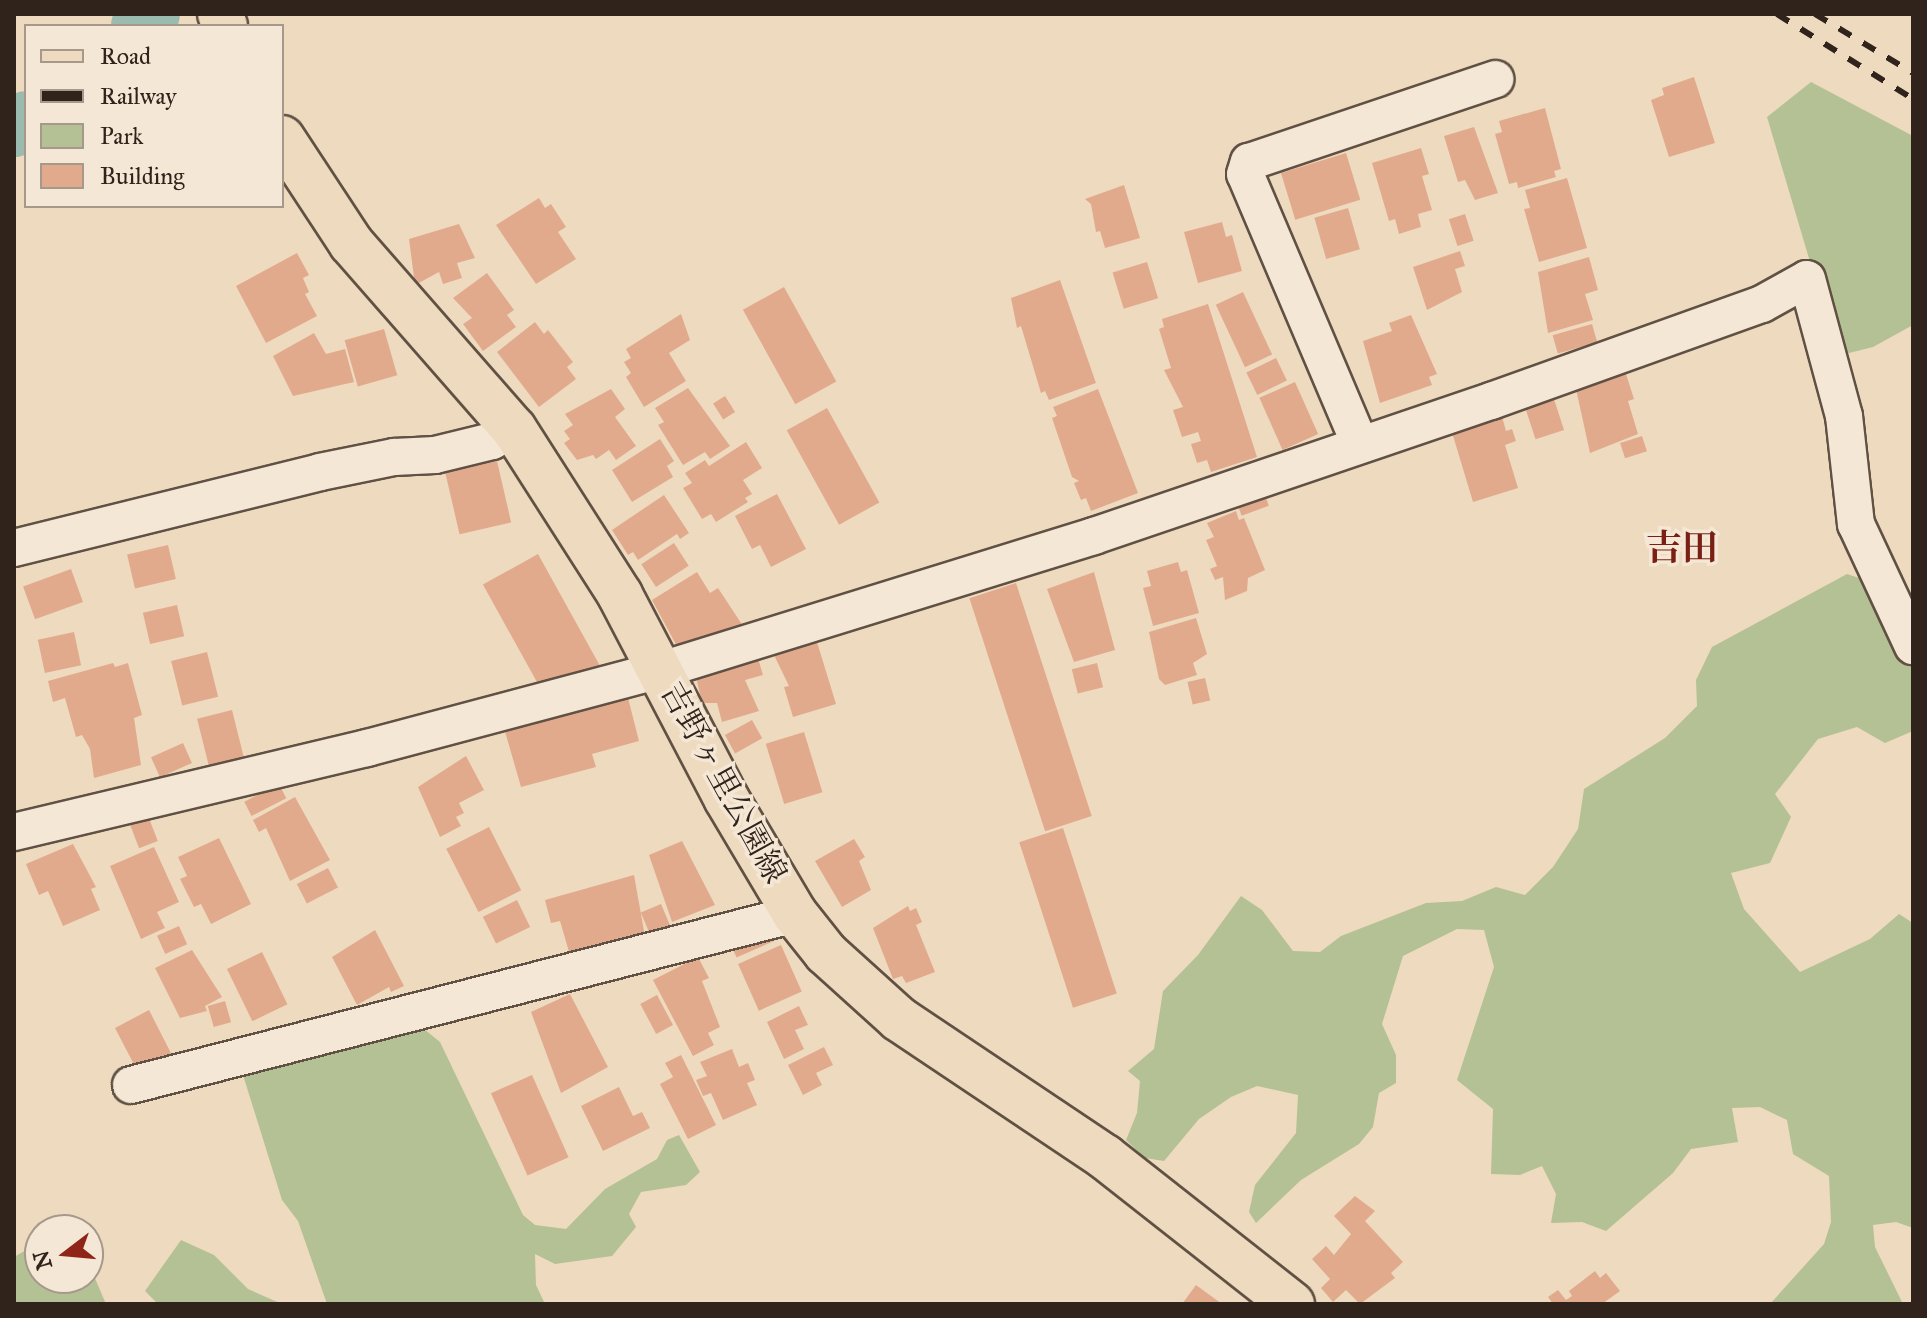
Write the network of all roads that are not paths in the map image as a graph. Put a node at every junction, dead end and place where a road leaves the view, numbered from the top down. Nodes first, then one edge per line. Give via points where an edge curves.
1 (1495, 79) dead end
2 (284, 141) edge
3 (514, 429) junction
4 (1359, 442) junction
5 (14, 548) edge
6 (1913, 646) edge
7 (661, 670) junction
8 (14, 832) edge
9 (795, 914) junction
10 (131, 1085) dead end
11 (1292, 1304) edge

1 - 4 street via 1249,162 1245,174
2 - 3 main road, 吉野ヶ里公園線 via 351,243
3 - 5 street via 492,441 435,455 394,457 320,472
3 - 7 main road, 吉野ヶ里公園線 via 620,595
4 - 6 street via 1626,354 1762,304 1807,279 1844,416 1856,524
4 - 7 street via 1094,536
7 - 8 street via 367,748
7 - 9 main road, 吉野ヶ里公園線 via 726,798
9 - 10 street
9 - 11 main road, 吉野ヶ里公園線 via 866,994 1105,1157

